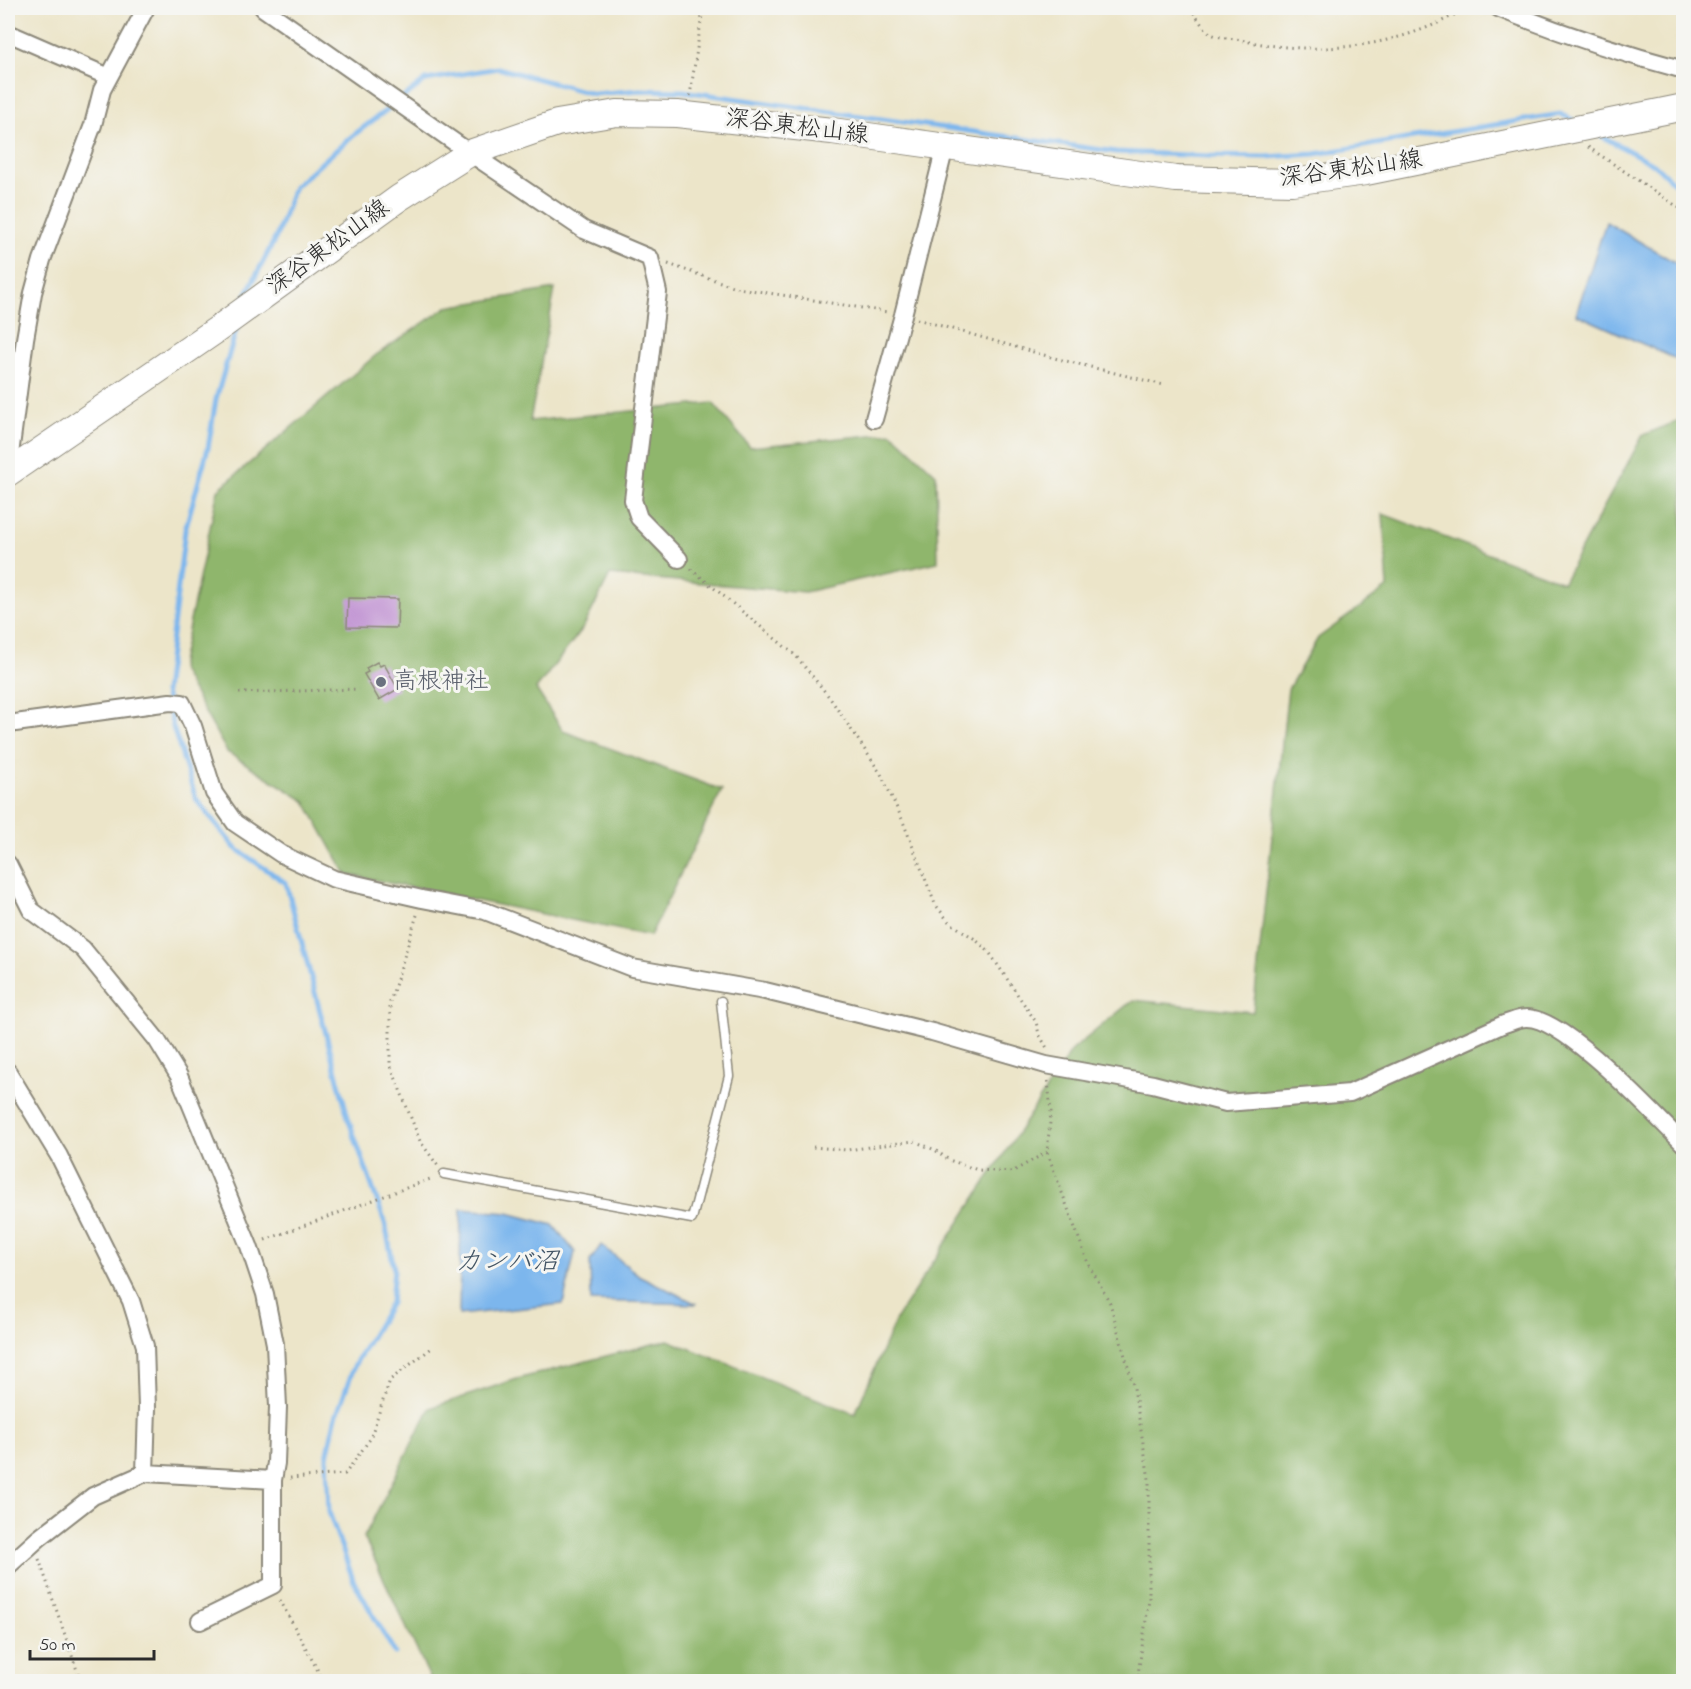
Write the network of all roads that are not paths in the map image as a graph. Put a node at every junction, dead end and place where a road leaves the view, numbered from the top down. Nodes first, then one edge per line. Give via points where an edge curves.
1 (146, 8) edge
2 (263, 8) edge
3 (1498, 8) edge
4 (8, 33) edge
5 (1683, 69) edge
6 (109, 77) junction
7 (1683, 107) edge
8 (945, 147) junction
9 (470, 153) junction
10 (874, 419) dead end
11 (8, 471) edge
12 (679, 559) road end
13 (8, 724) edge
14 (8, 864) edge
15 (721, 1001) dead end
16 (8, 1072) edge
17 (1683, 1144) edge
18 (444, 1174) road end
19 (145, 1473) junction
20 (273, 1480) junction
21 (8, 1566) edge
22 (200, 1621) dead end

1 - 6 street
2 - 9 street
3 - 5 street via 1617,52
4 - 6 street
6 - 11 street via 33,292
7 - 8 main road, 深谷東松山線 via 1366,172 1292,182 1176,178
8 - 9 main road, 深谷東松山線 via 687,115 617,113 567,121
8 - 10 street
9 - 11 main road, 深谷東松山線 via 399,198 215,331
9 - 12 street via 584,230 650,258 658,292 633,500 639,518
13 - 17 street via 170,702 182,704 214,792 236,823 280,854 334,879 485,911 632,968 765,991 1046,1065 1226,1102 1350,1093 1504,1024 1527,1018 1554,1026 1579,1046
14 - 20 street via 31,910 83,949 179,1076 265,1294 274,1344 278,1407
15 - 18 lane via 729,1076 693,1219
16 - 19 street via 59,1156 131,1301 145,1346
19 - 20 street
19 - 21 street via 93,1496
20 - 22 street via 273,1585

